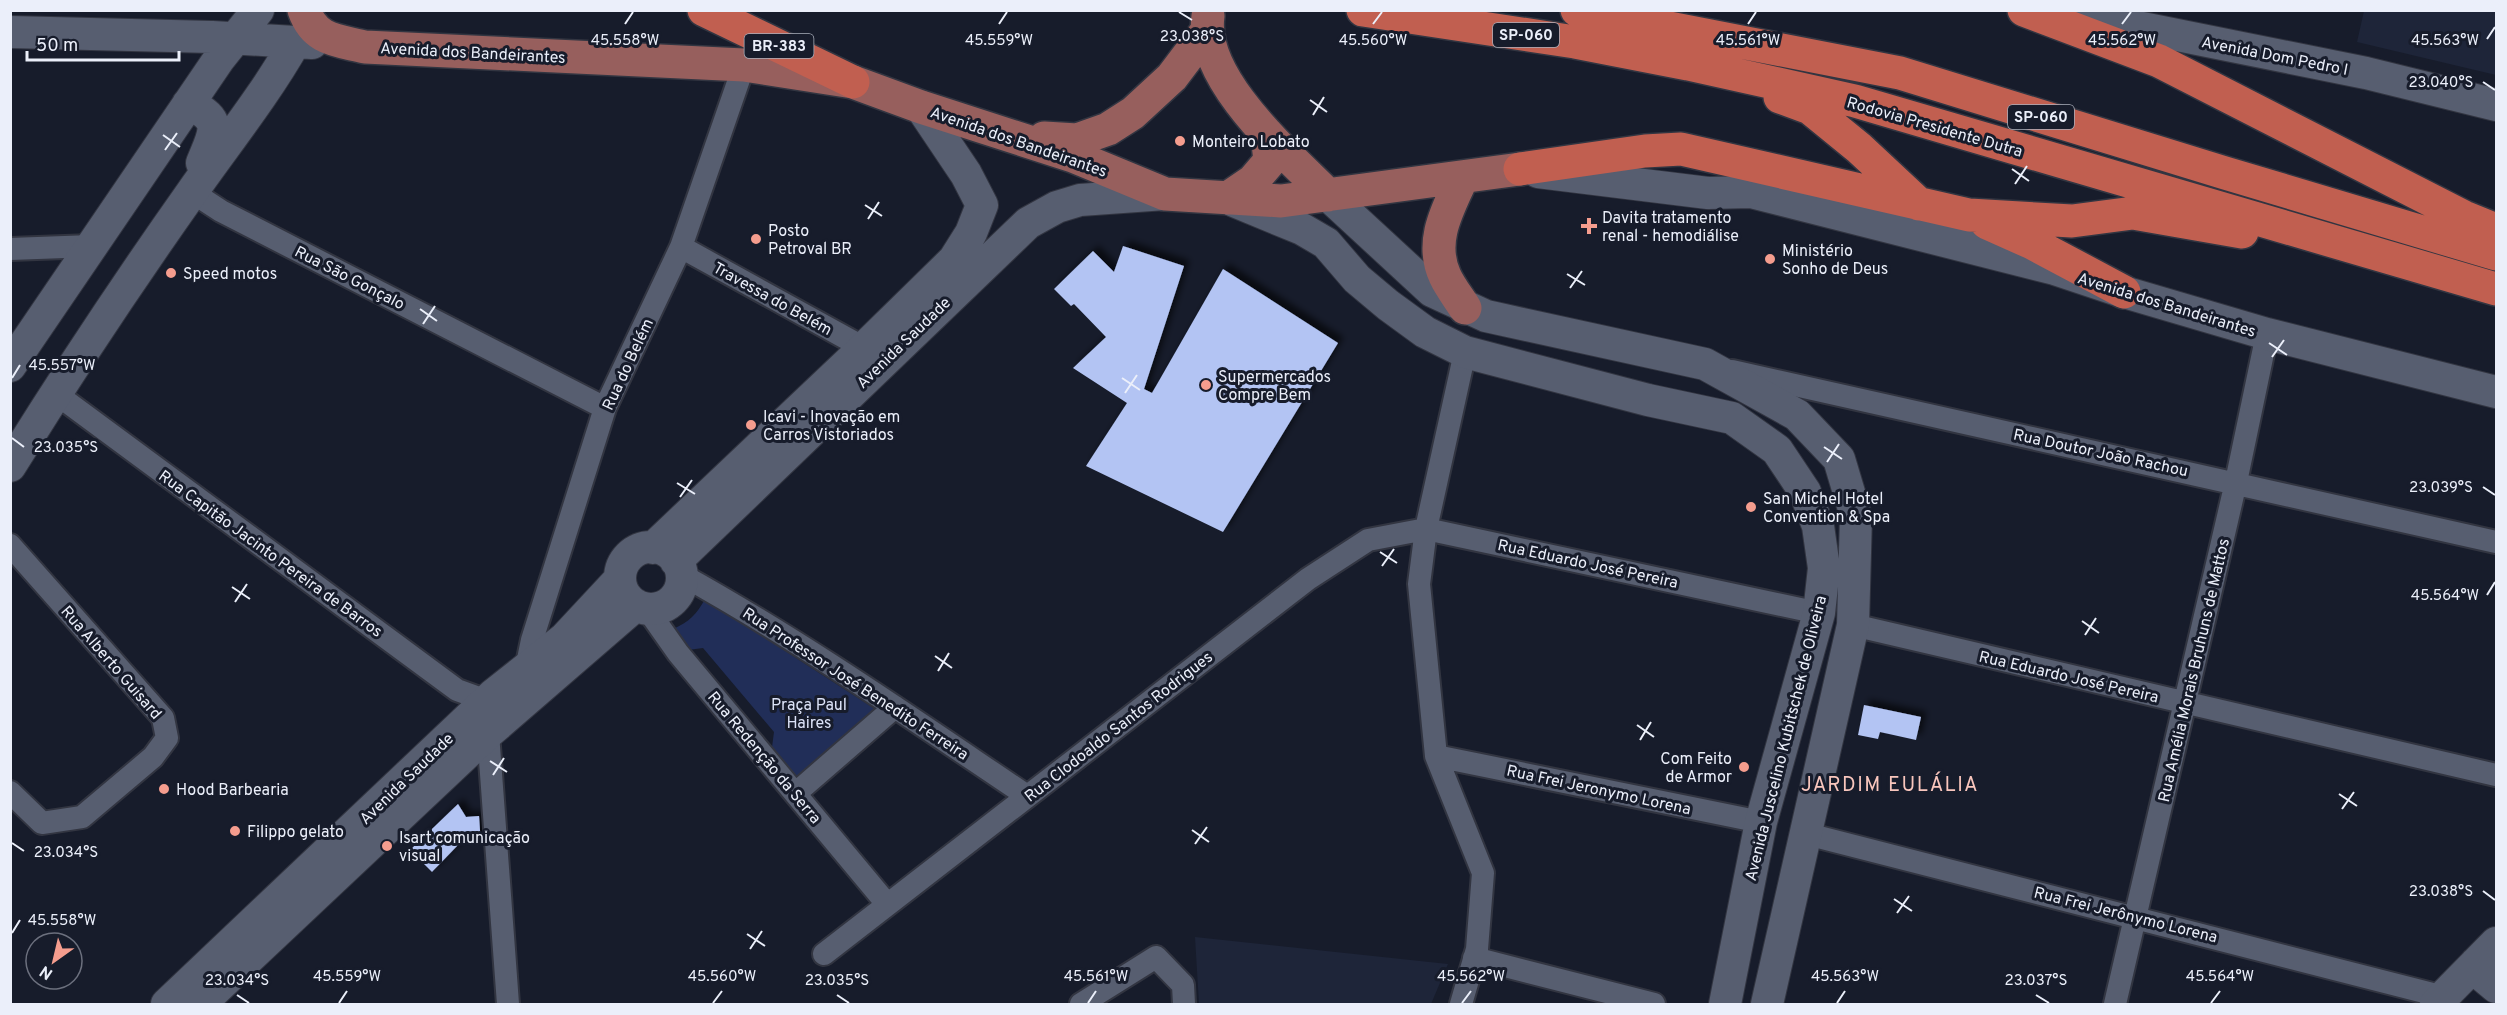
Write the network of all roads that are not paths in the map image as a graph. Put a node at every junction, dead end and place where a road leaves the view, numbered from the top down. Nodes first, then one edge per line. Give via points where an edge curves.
1 (258, 10) edge
2 (304, 10) edge
3 (704, 10) edge
4 (1364, 10) edge
5 (1577, 10) edge
6 (2024, 10) edge
7 (2053, 10) edge
8 (1207, 21) edge
9 (10, 32) edge
10 (234, 39) junction
11 (296, 42) junction
12 (365, 47) junction
13 (744, 64) junction
14 (1688, 64) junction
15 (853, 82) junction
16 (188, 104) junction
17 (2496, 105) edge
18 (921, 107) junction
19 (1267, 134) junction
20 (1012, 136) junction
21 (1520, 169) junction
22 (1462, 178) junction
23 (192, 192) junction
24 (1165, 194) junction
25 (1328, 195) junction
26 (1228, 198) junction
27 (1920, 205) junction
28 (1969, 215) junction
29 (2496, 230) edge
30 (92, 246) junction
31 (681, 247) junction
32 (10, 249) edge
33 (2496, 254) edge
34 (2388, 256) junction
35 (2496, 288) edge
36 (2124, 292) junction
37 (1465, 308) junction
38 (2267, 334) junction
39 (864, 348) junction
40 (1638, 349) junction
41 (1465, 352) junction
42 (1705, 364) junction
43 (10, 366) edge
44 (2496, 392) edge
45 (55, 393) junction
46 (1629, 395) junction
47 (605, 408) junction
48 (10, 466) edge
49 (2236, 482) junction
50 (1426, 529) junction
51 (2496, 542) edge
52 (10, 545) edge
53 (670, 561) junction
54 (620, 579) junction
55 (641, 607) junction
56 (1819, 613) junction
57 (1853, 625) junction
58 (526, 669) junction
59 (493, 695) junction
60 (2185, 703) junction
61 (895, 707) junction
62 (1789, 723) junction
63 (1827, 732) junction
64 (488, 733) junction
65 (1436, 756) junction
66 (2496, 775) edge
67 (10, 792) edge
68 (796, 794) junction
69 (1027, 796) junction
70 (1761, 822) junction
71 (1807, 834) junction
72 (887, 904) junction
73 (2137, 917) junction
74 (2486, 953) edge
75 (824, 954) dead end
76 (1474, 958) junction
77 (2496, 987) edge
78 (2496, 999) edge
79 (2440, 1001) edge
80 (167, 1005) edge
81 (200, 1005) edge
82 (508, 1005) edge
83 (1081, 1005) edge
84 (1184, 1005) edge
85 (1461, 1005) edge
86 (1654, 1005) edge
87 (1725, 1005) edge
88 (1767, 1005) edge
89 (2115, 1005) edge
90 (2492, 1005) edge

1 - 10 main road
2 - 12 main road, Avenida dos Bandeirantes via 310,26 322,36
3 - 15 highway, BR-383
4 - 14 highway, Rodovia Presidente Dutra / SP-060 via 1575,42
5 - 33 highway, SP-060 via 1900,74
6 - 29 highway via 2158,61 2464,218
7 - 17 main road, Avenida Dom Pedro I via 2366,73
8 - 19 main road, Avenida Juscelino Kubitschek de Oliveira via 1212,55 1226,83
8 - 20 main road via 1173,77 1133,113 1108,129 1077,140
9 - 10 main road, Avenida dos Bandeirantes
10 - 11 main road, Avenida dos Bandeirantes
10 - 16 main road
11 - 12 main road, Avenida dos Bandeirantes
11 - 23 main road via 273,81
12 - 13 main road, Avenida dos Bandeirantes
13 - 15 main road, Avenida dos Bandeirantes
13 - 31 street, Rua do Belém
14 - 27 highway via 1810,108
14 - 34 highway, Rodovia Presidente Dutra / SP-060 via 1855,101
15 - 18 main road, Avenida dos Bandeirantes / BR-383
16 - 23 main road via 205,111 214,122
16 - 30 main road
18 - 20 main road, Avenida dos Bandeirantes / BR-383
18 - 39 main road, Avenida Saudade via 982,205 954,260
19 - 25 main road, Avenida Juscelino Kubitschek de Oliveira
19 - 26 main road via 1270,161 1253,181
20 - 24 main road, Avenida dos Bandeirantes / BR-383
21 - 22 main road, Avenida dos Bandeirantes
21 - 27 highway via 1681,149
21 - 36 main road, Avenida dos Bandeirantes via 1708,193 1751,192 2055,269
22 - 25 main road, Avenida dos Bandeirantes
22 - 37 main road via 1440,228 1438,254 1444,276
23 - 45 main road
23 - 47 street, Rua São Gonçalo via 221,211
24 - 26 main road, Avenida dos Bandeirantes / BR-383
24 - 53 main road, Avenida Saudade via 1080,200 1028,223
25 - 26 main road, Avenida dos Bandeirantes via 1281,201
25 - 37 main road, Avenida Juscelino Kubitschek de Oliveira via 1432,291
26 - 41 main road, Avenida Juscelino Kubitschek de Oliveira via 1326,243 1357,279 1388,305 1425,332
27 - 28 highway
28 - 34 highway via 2072,221 2133,213
28 - 36 highway
30 - 32 street
30 - 43 main road
31 - 39 street, Travessa do Belém
31 - 47 street, Rua do Belém
34 - 35 highway, Rodovia Presidente Dutra / SP-060
36 - 38 main road, Avenida dos Bandeirantes
37 - 40 main road, Avenida Juscelino Kubitschek de Oliveira
38 - 44 main road, Avenida dos Bandeirantes
38 - 49 street, Rua Amélia Morais Bruhuns de Mattos
39 - 53 main road, Avenida Saudade
40 - 42 main road, Avenida Juscelino Kubitschek de Oliveira
40 - 46 main road
41 - 46 main road, Avenida Juscelino Kubitschek de Oliveira
41 - 50 street
42 - 49 street, Rua Doutor João Rachou
42 - 57 main road, Avenida Juscelino Kubitschek de Oliveira via 1797,415 1839,459 1856,516
45 - 48 main road
45 - 59 street, Rua Capitão Jacinto Pereira de Barros via 457,690 479,698
46 - 56 main road, Avenida Juscelino Kubitschek de Oliveira via 1732,418 1777,450 1805,492 1818,526 1824,568
47 - 58 street, Rua do Belém
49 - 51 street, Rua Doutor João Rachou
49 - 60 street, Rua Amélia Morais Bruhuns de Mattos
50 - 56 street, Rua Eduardo José Pereira
50 - 65 street via 1419,584
50 - 69 street, Rua Clodoaldo Santos Rodrigues via 1368,540 1308,579
52 - 67 street, Rua Alberto Guisard via 163,718 167,738 153,757 81,818 42,824
53 - 54 main road, Avenida Saudade via 643,548 626,560
53 - 55 main road, Avenida Saudade via 678,593 656,609
53 - 61 street, Rua Professor José Benedito Ferreira
54 - 55 main road via 628,598
54 - 58 main road, Avenida Saudade via 565,638
55 - 64 main road, Avenida Saudade
55 - 68 street, Rua Redenção da Serra
56 - 62 main road, Avenida Juscelino Kubitschek de Oliveira
57 - 60 street, Rua Eduardo José Pereira
57 - 63 main road, Avenida Juscelino Kubitschek de Oliveira
58 - 59 main road, Avenida Saudade
59 - 80 main road, Avenida Saudade
60 - 66 street, Rua Eduardo José Pereira
60 - 73 street, Rua Amélia Morais Bruhuns de Mattos
61 - 68 street
61 - 69 street, Rua Professor José Benedito Ferreira
62 - 63 main road
62 - 70 main road, Avenida Juscelino Kubitschek de Oliveira
63 - 71 main road, Avenida Juscelino Kubitschek de Oliveira
64 - 81 main road, Avenida Saudade
64 - 82 street
65 - 70 street, Rua Frei Jeronymo Lorena
65 - 76 street via 1483,873
68 - 72 street, Rua Redenção da Serra
69 - 72 street, Rua Clodoaldo Santos Rodrigues
70 - 87 main road, Avenida Juscelino Kubitschek de Oliveira
71 - 73 street, Rua Frei Jerônymo Lorena
71 - 88 main road, Avenida Juscelino Kubitschek de Oliveira
72 - 75 street, Rua Clodoaldo Santos Rodrigues
73 - 79 street, Rua Frei Jerônymo Lorena
73 - 89 street, Rua Amélia Morais Bruhuns de Mattos
74 - 77 main road via 2478,972
74 - 79 main road
76 - 85 street
76 - 86 street
78 - 90 main road
83 - 84 street via 1156,957 1183,985

